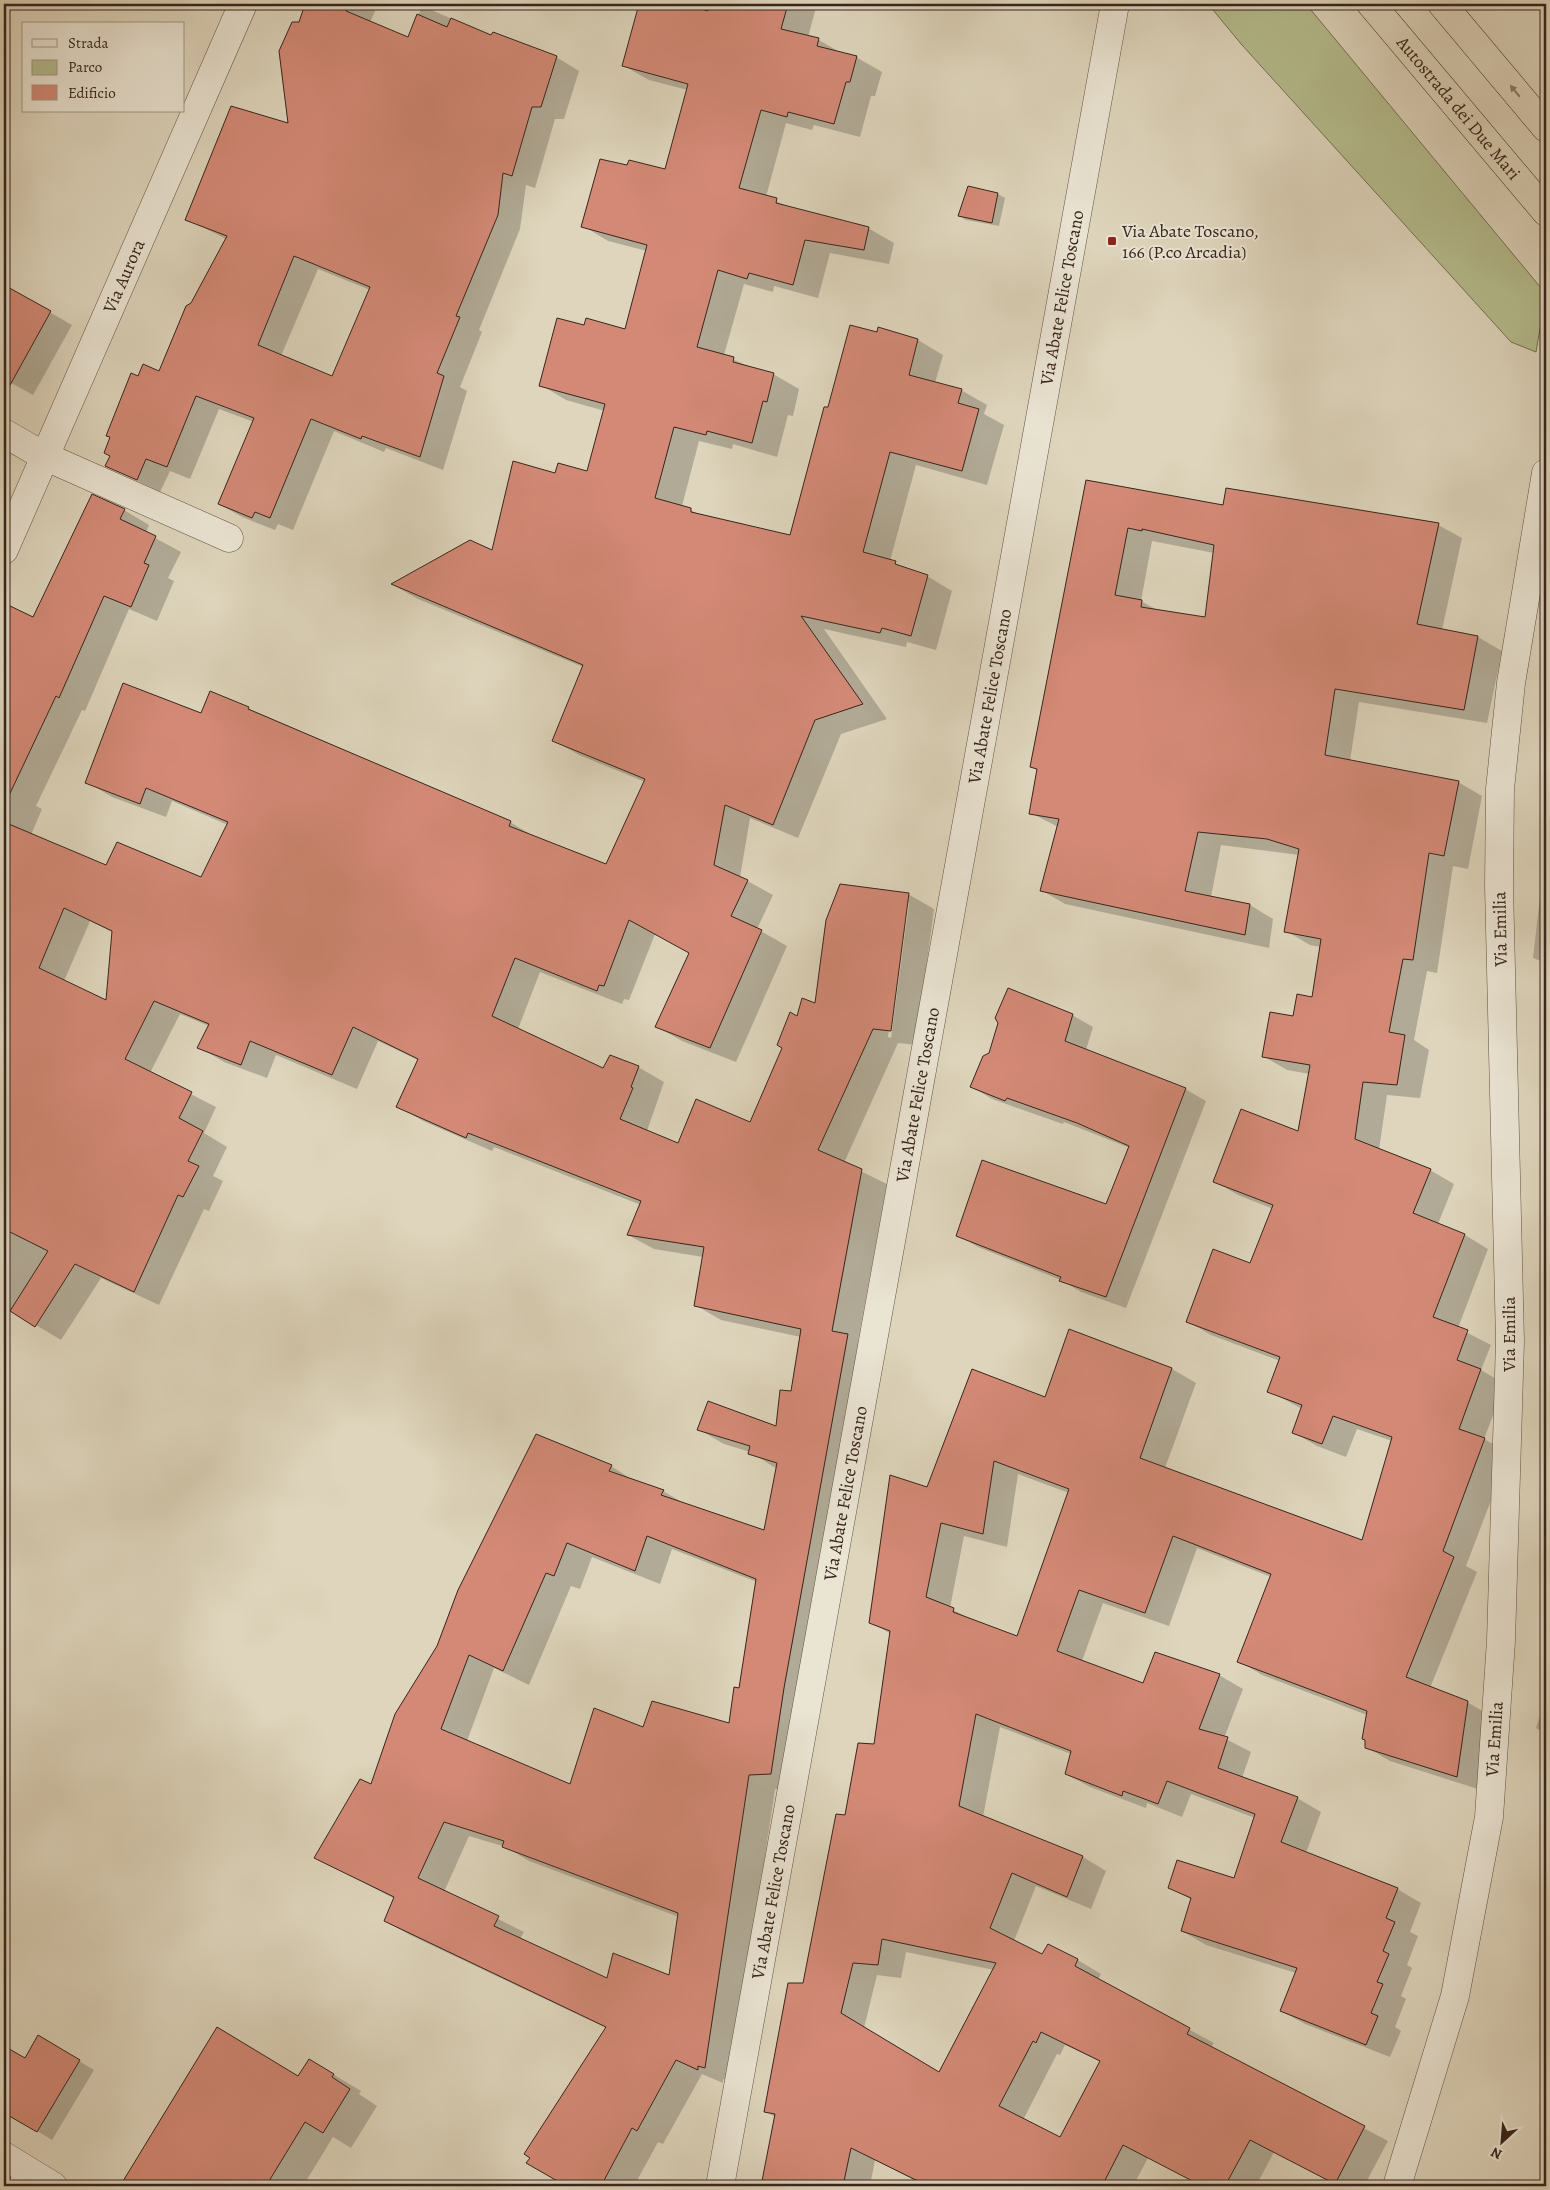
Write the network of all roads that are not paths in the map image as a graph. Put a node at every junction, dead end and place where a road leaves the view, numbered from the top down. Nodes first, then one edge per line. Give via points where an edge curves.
1 (243, 4) edge
2 (1115, 4) edge
3 (1371, 4) edge
4 (1442, 4) edge
5 (1546, 128) edge
6 (1546, 212) edge
7 (4, 433) edge
8 (44, 456) junction
9 (1546, 473) edge
10 (229, 538) dead end
11 (4, 550) edge
12 (4, 2156) edge
13 (22, 2178) edge
14 (53, 2186) edge
15 (720, 2186) edge
16 (1398, 2186) edge

1 - 8 street, Via Aurora
2 - 15 street, Via Abate Felice Toscano
3 - 6 highway, Autostrada dei Due Mari
5 -> 4 highway
7 - 8 street
8 - 10 street
8 - 11 street, Via Aurora
9 - 16 street, Via Emilia via 1511,683 1500,789 1499,886 1510,1341 1501,1641 1489,1817 1455,1996
12 - 13 street
13 - 14 street

